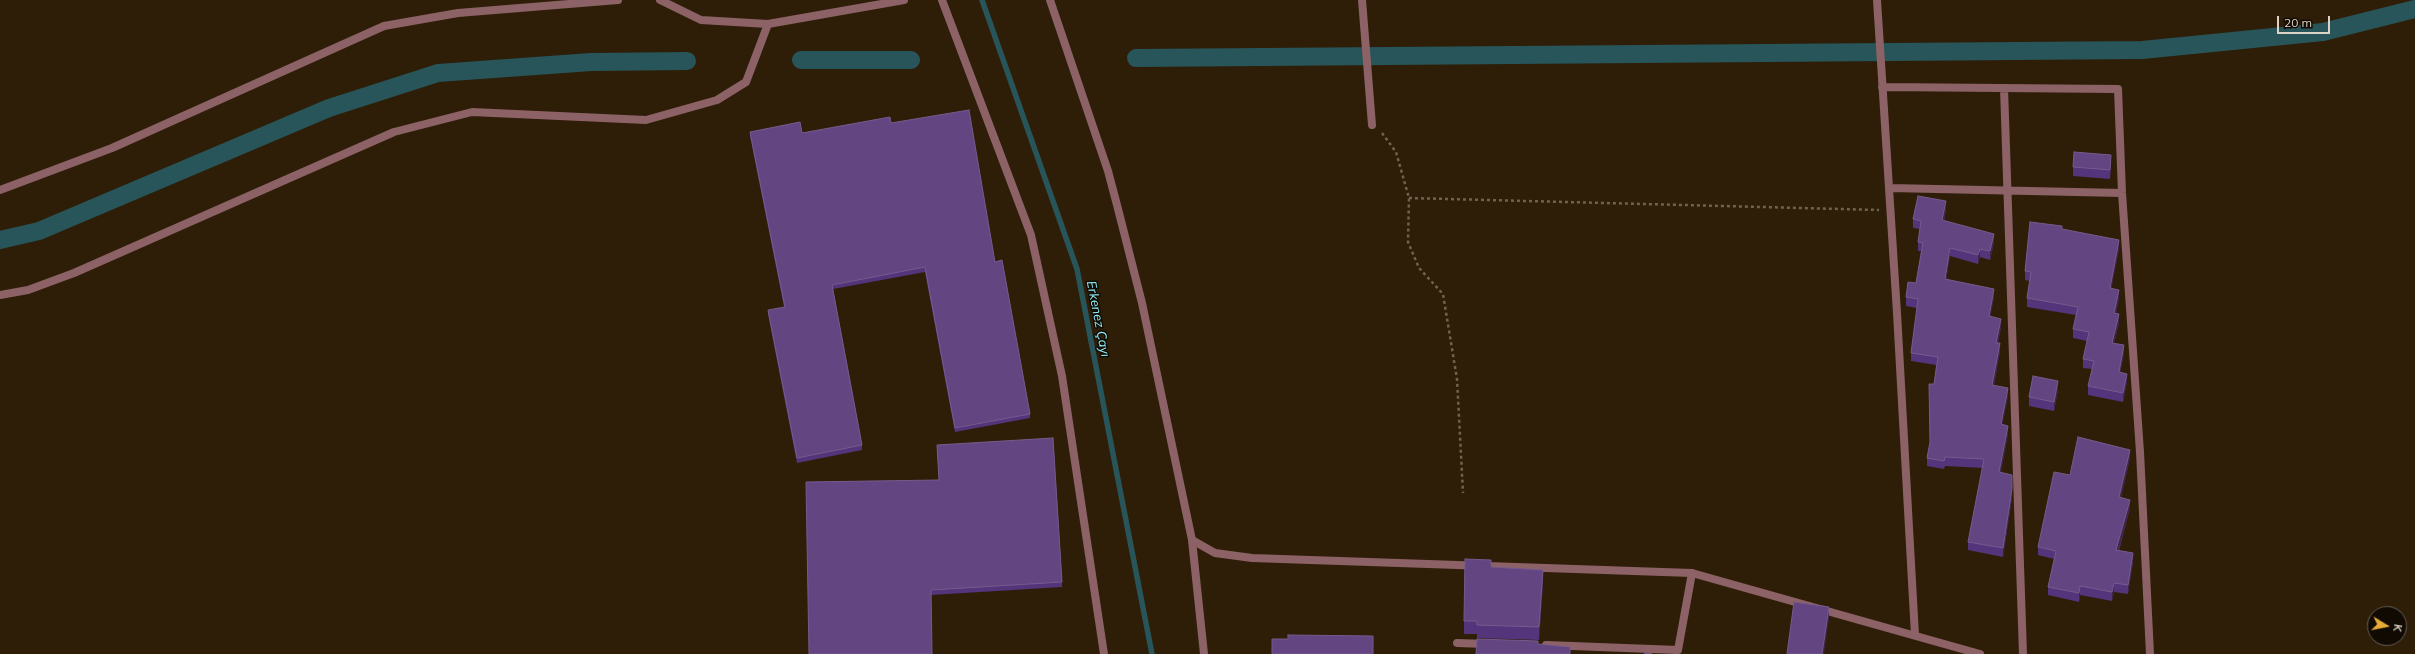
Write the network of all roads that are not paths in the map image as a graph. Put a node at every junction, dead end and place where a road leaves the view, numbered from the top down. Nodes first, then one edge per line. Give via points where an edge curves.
1 (618, 0) edge
2 (660, 0) edge
3 (904, 0) edge
4 (942, 0) edge
5 (1050, 0) edge
6 (1362, 0) edge
7 (1877, 0) edge
8 (768, 24) junction
9 (1882, 87) junction
10 (2004, 88) junction
11 (1372, 125) road end
12 (1890, 188) junction
13 (0, 190) edge
14 (2008, 191) junction
15 (2122, 193) junction
16 (0, 294) edge
17 (1192, 540) junction
18 (1692, 573) junction
19 (1915, 635) junction
20 (1457, 643) dead end
21 (1496, 644) edge
22 (1536, 645) edge
23 (1677, 652) edge
24 (1104, 654) edge
25 (1204, 654) edge
26 (1980, 654) edge
27 (2023, 654) edge
28 (2150, 654) edge

1 - 13 street via 458,13 384,26 112,148
2 - 8 street via 701,20
3 - 8 street
4 - 24 street via 1032,236 1062,376
5 - 17 street via 1108,171 1117,205 1142,303
6 - 11 street
7 - 9 street
8 - 16 street via 746,82 716,100 646,120 472,112 394,132 74,273 28,290
9 - 10 street
9 - 12 street
10 - 14 street
10 - 15 street via 2118,89
12 - 14 street
12 - 19 street
14 - 15 street
14 - 27 street
15 - 28 street via 2140,452
17 - 18 street via 1215,553 1252,558
17 - 25 street
18 - 19 street
18 - 23 street
19 - 26 street
20 - 21 street
22 - 23 street

